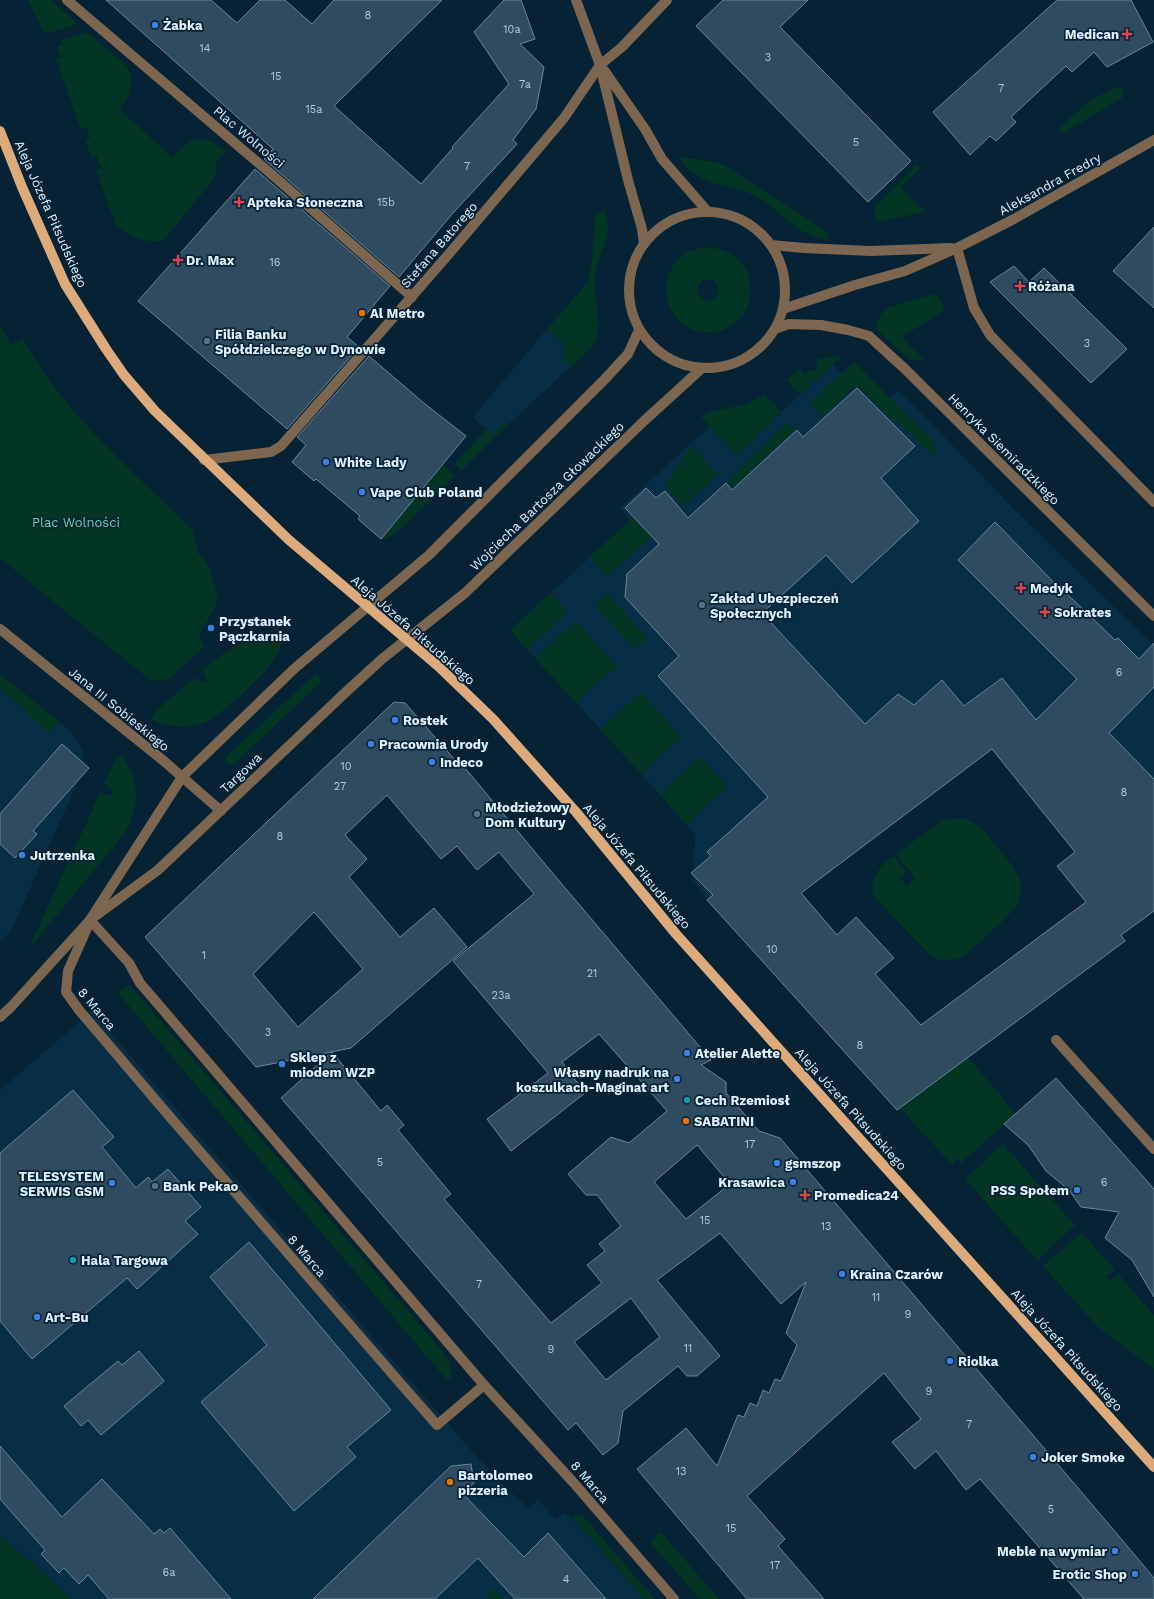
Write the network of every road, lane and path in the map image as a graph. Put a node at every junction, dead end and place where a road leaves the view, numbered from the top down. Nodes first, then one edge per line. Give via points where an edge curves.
1 (66, 0) edge
2 (576, 0) edge
3 (668, 0) edge
4 (600, 66) junction
5 (0, 131) edge
6 (1154, 140) edge
7 (708, 212) junction
8 (644, 244) junction
9 (771, 245) junction
10 (957, 248) junction
11 (412, 297) junction
12 (783, 309) junction
13 (775, 329) junction
14 (639, 330) junction
15 (701, 369) junction
16 (204, 460) junction
17 (1154, 502) edge
18 (367, 607) junction
19 (1154, 616) edge
20 (0, 629) edge
21 (407, 639) junction
22 (182, 777) junction
23 (221, 811) junction
24 (90, 920) junction
25 (0, 1017) edge
26 (1056, 1040) dead end
27 (1154, 1149) edge
28 (484, 1385) junction
29 (1154, 1467) edge
30 (674, 1599) edge

1 - 11 street, Plac Wolności
2 - 4 street
3 - 4 street, Stefana Batorego
4 - 7 street via 645,129 662,159
4 - 8 street
4 - 11 street, Stefana Batorego via 564,118
5 - 16 main road, Aleja Józefa Piłsudskiego via 65,284 124,375 155,411
6 - 10 street, Aleksandra Fredry
7 - 8 street via 689,214 672,220 656,230
7 - 9 street via 744,220 759,231
8 - 14 street via 634,259 629,277 632,314
9 - 10 street, Aleksandra Fredry via 870,251
9 - 12 street via 780,261 785,279 786,299
10 - 12 street, Aleksandra Fredry via 906,271
10 - 17 street via 974,308 990,335
11 - 16 street, Stefana Batorego via 281,446 271,452
12 - 13 street
13 - 15 street via 758,351 741,362 722,368
13 - 19 street, Henryka Siemiradzkiego via 789,324 821,325 869,336
14 - 15 street via 650,345 665,357
14 - 18 street via 628,354 604,380 429,556
15 - 21 street, Wojciecha Bartosza Głowackiego via 470,588
16 - 18 main road, Aleja Józefa Piłsudskiego via 289,540
18 - 21 main road, Aleja Józefa Piłsudskiego
18 - 22 street, Targowa via 295,668
20 - 22 street, Jana III Sobieskiego
21 - 23 street, Targowa via 347,691
21 - 29 main road, Aleja Józefa Piłsudskiego via 493,719 576,812 697,957
22 - 23 street, Jana III Sobieskiego
22 - 24 street, Targowa
23 - 24 street, Targowa via 158,870
24 - 25 street, Targowa
24 - 28 street, 8 Marca via 129,963 140,983 247,1110
24 - 28 street, 8 Marca via 68,972 66,992 79,1010 437,1425
26 - 27 street
28 - 30 street, 8 Marca via 573,1482

